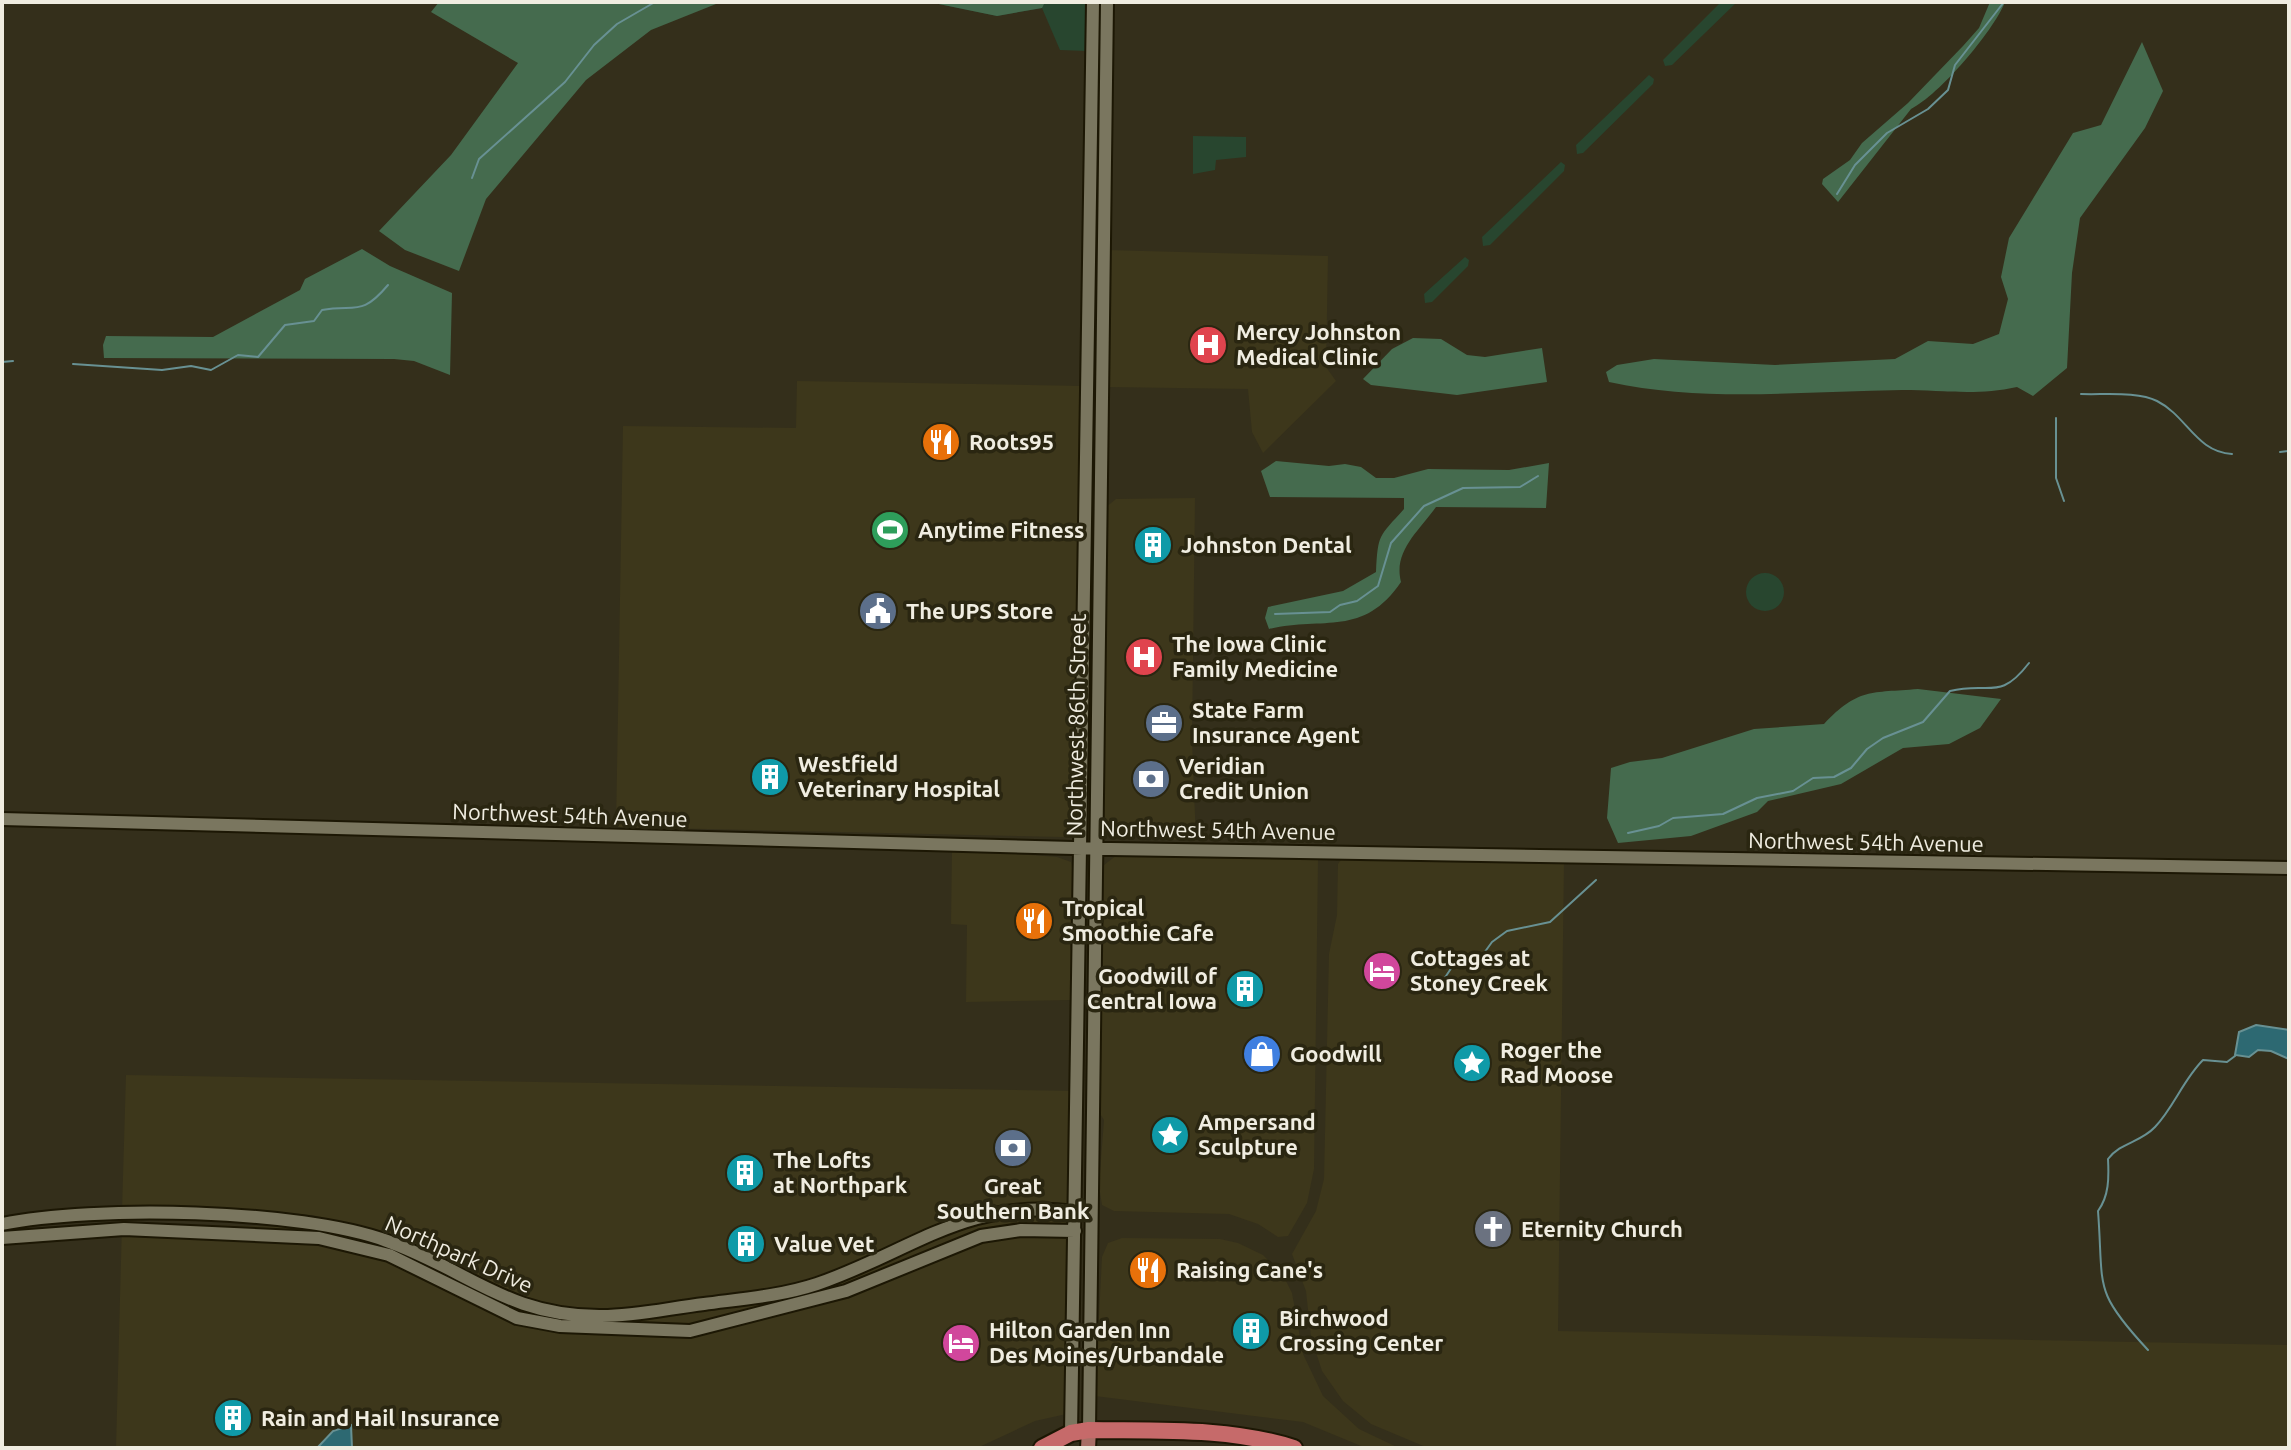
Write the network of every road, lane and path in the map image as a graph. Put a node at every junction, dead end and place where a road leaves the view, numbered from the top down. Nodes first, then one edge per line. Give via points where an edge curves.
1 (1093, 2) edge
2 (1107, 2) edge
3 (2, 819) edge
4 (1081, 847) junction
5 (1096, 848) junction
6 (2289, 868) edge
7 (1075, 1212) junction
8 (2, 1224) edge
9 (1075, 1231) junction
10 (2, 1238) edge
11 (1089, 1430) junction
12 (1071, 1440) edge
13 (1042, 1448) edge
14 (1088, 1448) edge
15 (1294, 1448) edge

1 - 4 street, Northwest 86th Street
2 - 5 street, Northwest 86th Street
3 - 4 street, Northwest 54th Avenue
4 - 5 street, Northwest 54th Avenue
4 - 7 street, Northwest 86th Street
5 - 6 street, Northwest 54th Avenue
5 - 11 street, Northwest 86th Street
7 - 8 street, Northpark Drive via 976,1216 802,1288 672,1311 605,1316 521,1306 390,1242 320,1225 145,1214
7 - 9 street, Northwest 86th Street
9 - 10 street, Northpark Drive via 981,1236 846,1291 690,1331 560,1326 517,1318 389,1255 319,1238 124,1229
9 - 12 street, Northwest 86th Street
11 - 12 highway
11 - 14 main road, Northwest 86th Street
11 - 15 highway via 1209,1432
12 - 13 highway

